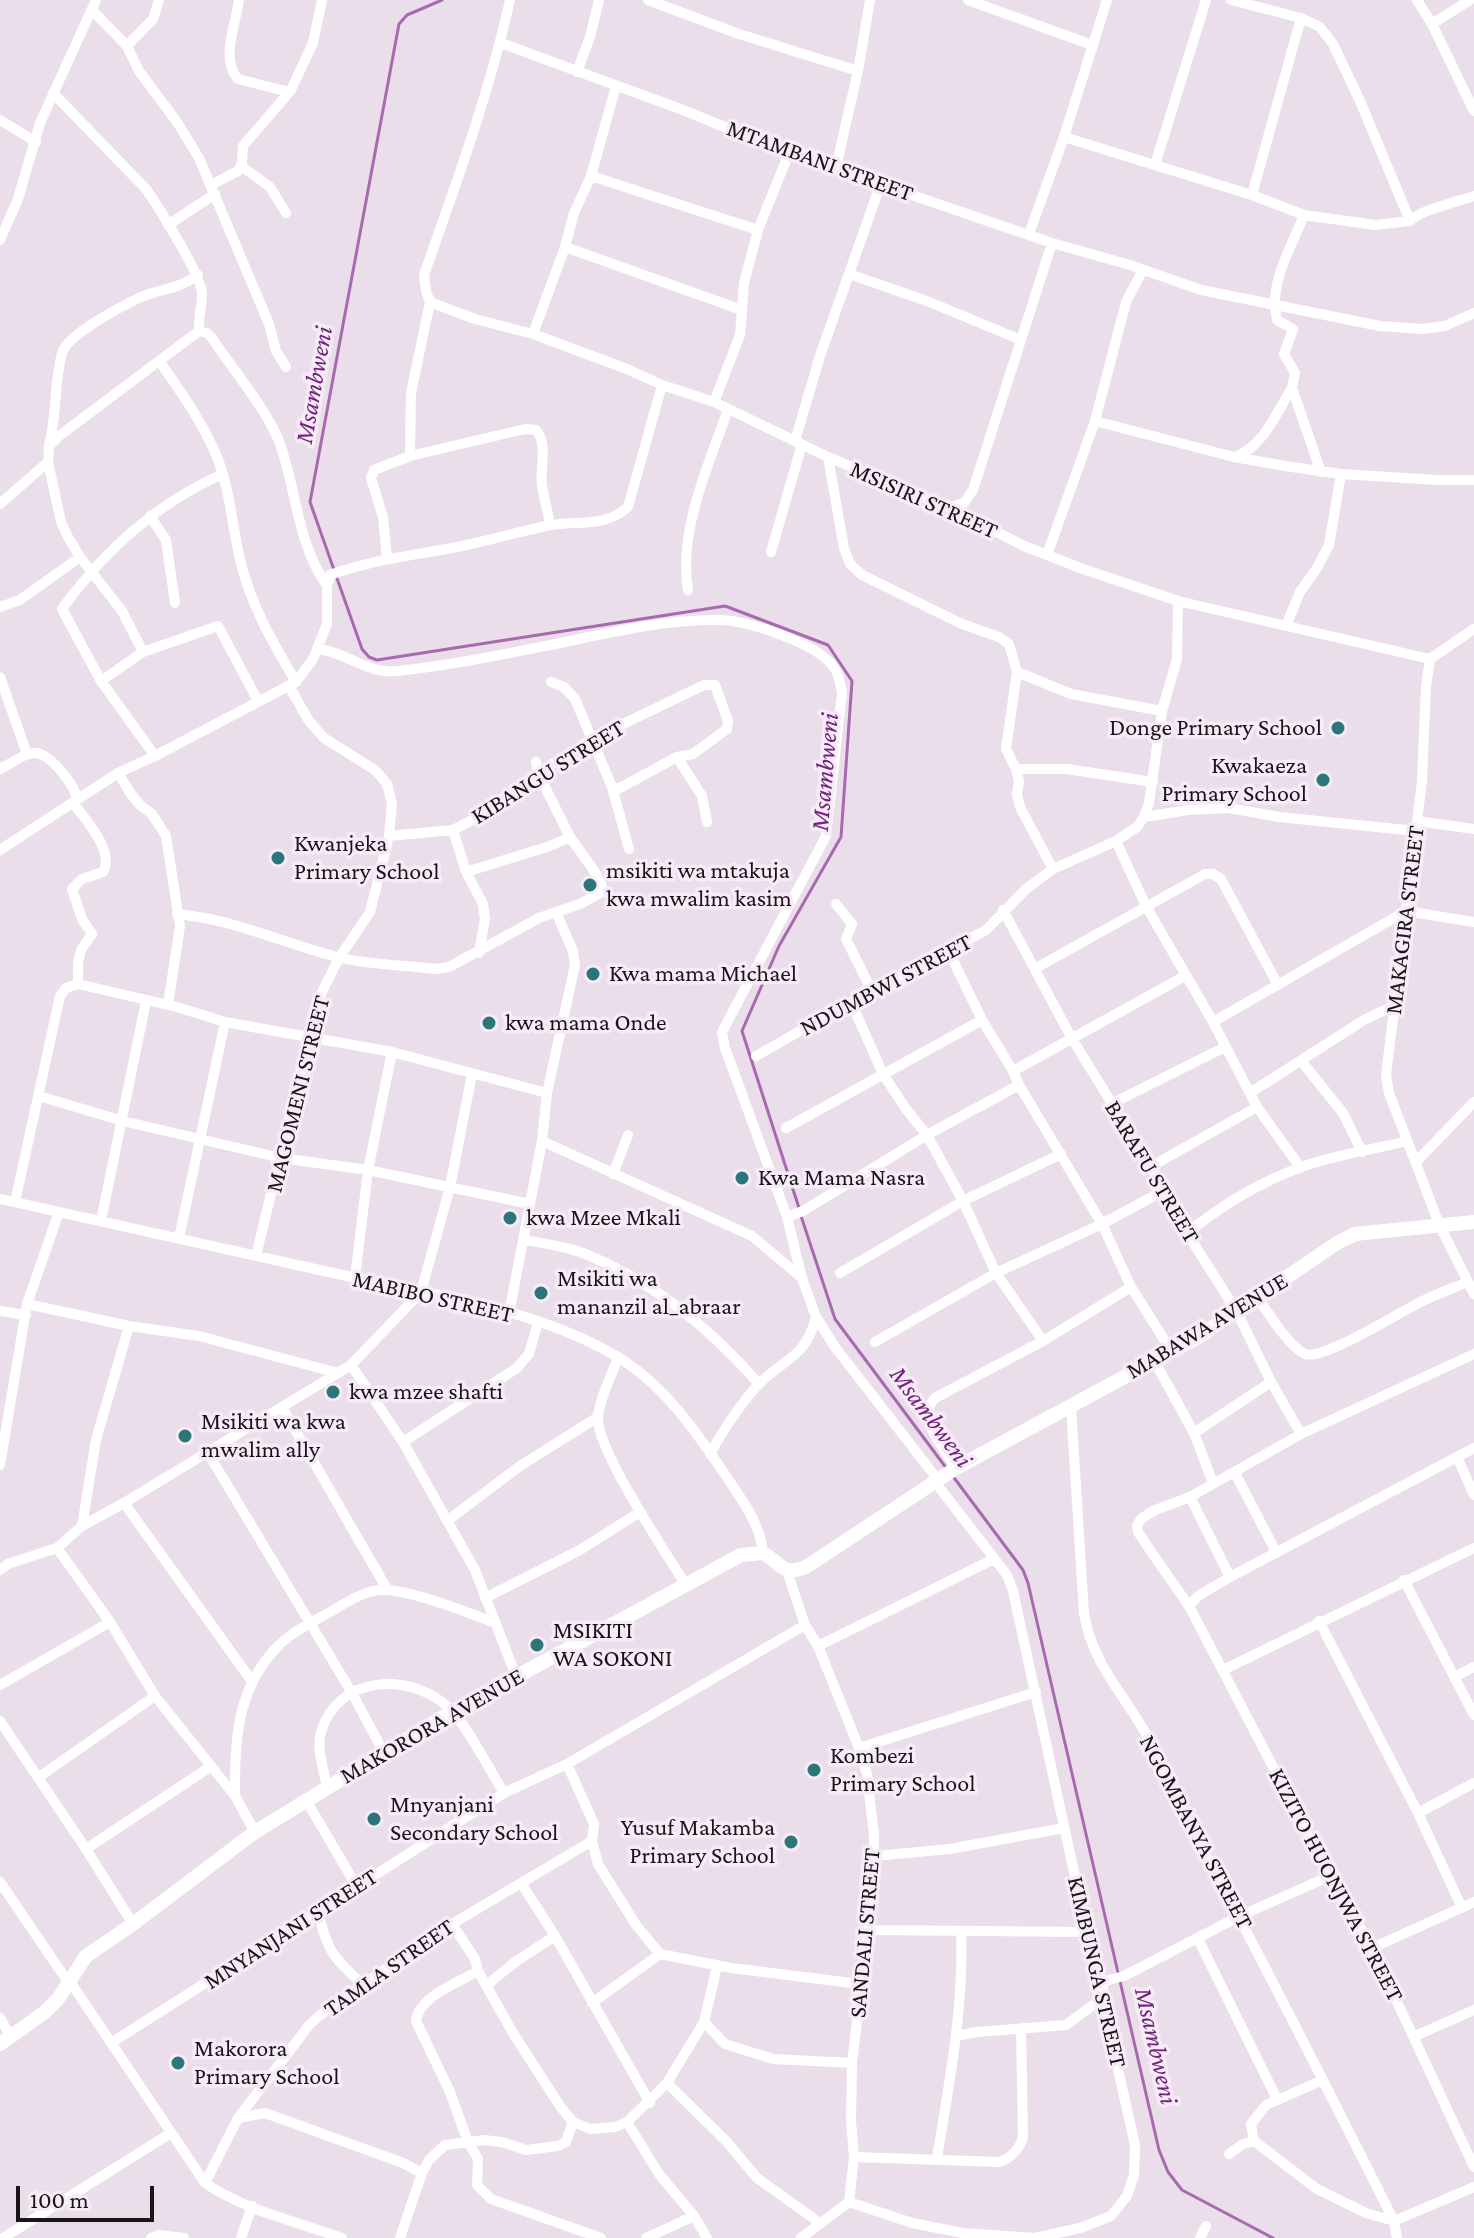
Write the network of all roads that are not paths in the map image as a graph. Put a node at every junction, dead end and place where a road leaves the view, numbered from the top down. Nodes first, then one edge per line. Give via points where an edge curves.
1 (159, 0) edge
2 (239, 0) edge
3 (322, 0) edge
4 (510, 0) edge
5 (599, 0) edge
6 (648, 0) edge
7 (870, 0) edge
8 (968, 0) edge
9 (1107, 0) edge
10 (1206, 0) edge
11 (1231, 0) edge
12 (1417, 0) edge
13 (1470, 0) edge
14 (94, 5) edge
15 (1301, 18) junction
16 (1432, 24) junction
17 (501, 43) junction
18 (1092, 45) junction
19 (127, 46) junction
20 (858, 71) junction
21 (577, 72) junction
22 (616, 86) junction
23 (289, 92) junction
24 (53, 93) junction
25 (1474, 111) edge
26 (0, 120) edge
27 (1064, 137) junction
28 (36, 142) junction
29 (789, 153) junction
30 (1155, 165) junction
31 (241, 166) junction
32 (836, 167) junction
33 (591, 176) junction
34 (881, 183) junction
35 (213, 189) junction
36 (1252, 195) junction
37 (1474, 196) edge
38 (286, 213) dead end
39 (1304, 215) junction
40 (1410, 221) junction
41 (168, 225) junction
42 (758, 230) junction
43 (1029, 234) junction
44 (0, 240) edge
45 (1052, 243) junction
46 (565, 247) junction
47 (1130, 265) junction
48 (1143, 270) junction
49 (849, 274) junction
50 (198, 275) junction
51 (430, 302) junction
52 (1126, 302) junction
53 (1273, 304) junction
54 (742, 310) junction
55 (1474, 313) edge
56 (199, 331) junction
57 (533, 334) junction
58 (1021, 340) junction
59 (160, 362) junction
60 (286, 367) dead end
61 (662, 385) junction
62 (1292, 388) junction
63 (714, 402) junction
64 (728, 409) junction
65 (1095, 421) junction
66 (798, 443) junction
67 (49, 446) junction
68 (410, 456) junction
69 (828, 457) junction
70 (1234, 457) junction
71 (48, 462) junction
72 (1321, 472) junction
73 (223, 474) junction
74 (1341, 474) junction
75 (1474, 480) edge
76 (0, 504) edge
77 (950, 508) junction
78 (150, 516) junction
79 (550, 525) junction
80 (771, 552) dead end
81 (1047, 555) junction
82 (80, 557) junction
83 (387, 559) junction
84 (93, 572) junction
85 (333, 577) junction
86 (688, 590) dead end
87 (1178, 601) junction
88 (175, 603) dead end
89 (0, 607) edge
90 (1286, 626) junction
91 (1474, 629) edge
92 (317, 649) junction
93 (143, 652) junction
94 (1430, 659) junction
95 (1017, 672) junction
96 (0, 677) edge
97 (101, 681) junction
98 (551, 682) dead end
99 (292, 684) junction
100 (258, 701) junction
101 (1162, 711) junction
102 (590, 740) junction
103 (27, 754) junction
104 (155, 756) junction
105 (677, 757) junction
106 (537, 768) junction
107 (0, 769) edge
108 (1016, 769) junction
109 (118, 773) junction
110 (1153, 782) junction
111 (612, 787) junction
112 (75, 801) junction
113 (1144, 817) junction
114 (707, 822) dead end
115 (1416, 826) junction
116 (1474, 829) edge
117 (453, 830) junction
118 (389, 836) junction
119 (570, 837) junction
120 (1116, 841) junction
121 (629, 849) dead end
122 (0, 850) edge
123 (1053, 869) junction
124 (466, 872) junction
125 (836, 904) dead end
126 (1146, 906) junction
127 (1003, 910) junction
128 (1406, 911) junction
129 (556, 912) junction
130 (177, 914) junction
131 (1474, 922) edge
132 (949, 952) junction
133 (479, 953) junction
134 (339, 958) junction
135 (1036, 968) junction
136 (1185, 976) junction
137 (78, 984) junction
138 (1278, 985) junction
139 (873, 993) junction
140 (146, 1001) junction
141 (851, 1002) junction
142 (168, 1005) junction
143 (1393, 1006) junction
144 (982, 1020) junction
145 (225, 1022) junction
146 (1213, 1022) junction
147 (1071, 1037) junction
148 (308, 1039) junction
149 (1225, 1047) junction
150 (392, 1052) junction
151 (756, 1056) dead end
152 (1302, 1062) junction
153 (1013, 1071) junction
154 (472, 1074) junction
155 (883, 1074) junction
156 (1019, 1085) junction
157 (547, 1093) junction
158 (1250, 1093) junction
159 (39, 1096) junction
160 (1474, 1102) edge
161 (1111, 1104) junction
162 (1257, 1107) junction
163 (123, 1121) junction
164 (786, 1128) dead end
165 (628, 1135) dead end
166 (927, 1135) junction
167 (201, 1138) junction
168 (542, 1141) junction
169 (1407, 1141) junction
170 (1362, 1152) junction
171 (1061, 1154) junction
172 (281, 1158) junction
173 (1416, 1162) junction
174 (1150, 1167) junction
175 (1300, 1167) junction
176 (368, 1170) junction
177 (613, 1174) junction
178 (450, 1187) junction
179 (1165, 1190) junction
180 (0, 1199) edge
181 (963, 1201) junction
182 (15, 1202) junction
183 (530, 1204) junction
184 (59, 1212) junction
185 (795, 1214) junction
186 (101, 1221) junction
187 (1474, 1222) edge
188 (1102, 1224) junction
189 (1439, 1224) junction
190 (1187, 1233) junction
191 (179, 1238) junction
192 (523, 1239) junction
193 (256, 1256) junction
194 (840, 1273) dead end
195 (996, 1273) junction
196 (355, 1278) junction
197 (802, 1278) junction
198 (1468, 1282) junction
199 (1131, 1287) junction
200 (421, 1292) junction
201 (1474, 1294) edge
202 (1257, 1297) junction
203 (26, 1310) junction
204 (0, 1311) edge
205 (1237, 1312) junction
206 (509, 1314) junction
207 (816, 1317) junction
208 (538, 1322) junction
209 (129, 1326) junction
210 (1043, 1341) junction
211 (875, 1342) dead end
212 (1172, 1352) junction
213 (1474, 1354) edge
214 (618, 1358) junction
215 (1154, 1360) junction
216 (351, 1365) junction
217 (338, 1373) junction
218 (1271, 1382) junction
219 (759, 1384) junction
220 (282, 1407) junction
221 (1071, 1407) junction
222 (598, 1417) junction
223 (1194, 1433) junction
224 (1301, 1434) junction
225 (403, 1442) junction
226 (1474, 1448) edge
227 (208, 1453) junction
228 (710, 1454) junction
229 (1457, 1457) junction
230 (1, 1458) edge
231 (1235, 1473) junction
232 (945, 1476) junction
233 (1213, 1483) junction
234 (1474, 1495) edge
235 (1190, 1497) junction
236 (124, 1503) junction
237 (640, 1512) junction
238 (447, 1521) junction
239 (82, 1526) junction
240 (57, 1548) junction
241 (1474, 1548) edge
242 (1276, 1552) junction
243 (763, 1553) junction
244 (994, 1559) junction
245 (0, 1570) edge
246 (787, 1571) junction
247 (1230, 1577) junction
248 (1404, 1580) junction
249 (686, 1585) junction
250 (387, 1589) junction
251 (485, 1598) junction
252 (1189, 1606) junction
253 (1319, 1621) junction
254 (110, 1622) junction
255 (493, 1622) junction
256 (310, 1623) junction
257 (805, 1625) junction
258 (818, 1646) junction
259 (1474, 1667) edge
260 (1223, 1670) junction
261 (516, 1676) junction
262 (1456, 1676) junction
263 (251, 1680) junction
264 (0, 1685) edge
265 (1036, 1692) junction
266 (352, 1693) junction
267 (155, 1696) junction
268 (453, 1711) junction
269 (1474, 1715) edge
270 (0, 1721) edge
271 (859, 1748) junction
272 (385, 1755) junction
273 (567, 1764) junction
274 (210, 1767) junction
275 (39, 1777) junction
276 (1474, 1783) edge
277 (327, 1787) junction
278 (504, 1793) junction
279 (235, 1796) junction
280 (306, 1800) junction
281 (1418, 1813) junction
282 (1064, 1828) junction
283 (255, 1832) junction
284 (592, 1841) junction
285 (86, 1849) junction
286 (875, 1856) junction
287 (1330, 1876) junction
288 (0, 1882) edge
289 (521, 1883) junction
290 (357, 1887) junction
291 (1474, 1902) edge
292 (1462, 1908) junction
293 (318, 1911) junction
294 (1240, 1916) junction
295 (133, 1924) junction
296 (452, 1924) junction
297 (869, 1930) junction
298 (961, 1932) junction
299 (1087, 1932) junction
300 (555, 1936) junction
301 (1198, 1939) junction
302 (1372, 1948) junction
303 (660, 1954) junction
304 (717, 1966) junction
305 (478, 1971) junction
306 (1107, 1980) junction
307 (69, 1981) junction
308 (362, 1984) junction
309 (860, 1984) junction
310 (487, 1985) junction
311 (1104, 1997) junction
312 (592, 2003) junction
313 (1474, 2010) edge
314 (0, 2018) edge
315 (704, 2022) junction
316 (1021, 2028) junction
317 (956, 2036) junction
318 (1415, 2036) junction
319 (6, 2040) edge
320 (111, 2043) junction
321 (852, 2063) junction
322 (1323, 2080) junction
323 (667, 2083) junction
324 (1277, 2099) junction
325 (650, 2103) junction
326 (238, 2118) junction
327 (573, 2122) junction
328 (627, 2122) junction
329 (171, 2133) junction
330 (1254, 2141) junction
331 (468, 2142) junction
332 (1229, 2154) dead end
333 (854, 2157) junction
334 (937, 2158) junction
335 (1474, 2167) edge
336 (422, 2173) junction
337 (205, 2183) junction
338 (1474, 2187) edge
339 (849, 2202) junction
340 (252, 2206) junction
341 (694, 2216) junction
342 (1394, 2221) junction
343 (820, 2223) junction
344 (1206, 2226) dead end
345 (329, 2236) edge
346 (156, 2237) edge
347 (3, 2238) edge
348 (184, 2238) edge
349 (241, 2238) edge
350 (342, 2238) edge
351 (400, 2238) edge
352 (601, 2238) edge
353 (646, 2238) edge
354 (707, 2238) edge
355 (801, 2238) edge
356 (1035, 2238) edge
357 (1200, 2238) edge
358 (1397, 2238) edge

1 - 19 street via 153,19
2 - 23 street via 229,49 234,74
3 - 23 street via 313,43
4 - 17 street
5 - 21 street
6 - 20 street
7 - 20 street
8 - 18 street
9 - 18 street
10 - 30 street
11 - 15 street
12 - 16 street
13 - 16 street
14 - 19 street
14 - 24 street
15 - 36 street
15 - 40 street via 1320,27 1333,44
16 - 25 street
17 - 21 street, MTAMBANI STREET
17 - 51 street via 424,275
18 - 27 street
19 - 35 street
20 - 32 street
21 - 22 street, MTAMBANI STREET
22 - 29 street, MTAMBANI STREET
22 - 33 street
23 - 31 street via 243,146
24 - 28 street
24 - 41 street via 146,189
26 - 28 street
27 - 30 street
27 - 43 street
28 - 44 street
29 - 32 street, MTAMBANI STREET
29 - 42 street
30 - 36 street
31 - 35 street
31 - 38 street via 270,187
32 - 34 street, MTAMBANI STREET
33 - 42 street
33 - 46 street
34 - 43 street, MTAMBANI STREET
34 - 49 street
35 - 41 street
35 - 60 street
36 - 39 street
37 - 40 street via 1418,213
39 - 40 street via 1375,225
39 - 53 street via 1276,282
41 - 50 street
42 - 54 street
43 - 45 street, MTAMBANI STREET
45 - 47 street, MTAMBANI STREET
45 - 58 street
46 - 54 street
46 - 57 street
47 - 48 street, MTAMBANI STREET
47 - 52 street
48 - 52 street
48 - 53 street, MTAMBANI STREET via 1201,290
49 - 58 street
49 - 66 street via 820,356
50 - 56 street
50 - 67 street via 182,286 140,298 66,344
51 - 57 street, MSISIRI STREET
51 - 68 street via 411,393
52 - 65 street
53 - 55 street, MTAMBANI STREET via 1422,329
53 - 62 street via 1277,320 1293,329 1284,354 1295,373
54 - 63 street via 740,335
56 - 59 street
56 - 85 street via 212,338 273,428 317,572
57 - 61 street, MSISIRI STREET
58 - 77 street via 973,490 964,503
59 - 67 street
59 - 73 street via 188,403
61 - 63 street, MSISIRI STREET
61 - 79 street via 628,507 607,520
62 - 70 street via 1260,441
62 - 72 street
63 - 64 street, MSISIRI STREET
64 - 66 street, MSISIRI STREET
64 - 86 street via 689,539
65 - 70 street
65 - 81 street
66 - 69 street, MSISIRI STREET
66 - 80 street
67 - 71 street
68 - 79 street via 536,430 543,448 541,484
68 - 83 street via 380,466 371,478 383,517
69 - 77 street, MSISIRI STREET
69 - 95 street via 850,564 875,582 999,637 1009,644
70 - 72 street
71 - 76 street
71 - 82 street via 61,522
72 - 74 street
73 - 78 street
73 - 99 street via 254,606
74 - 75 street
74 - 90 street via 1329,545
77 - 81 street, MSISIRI STREET
78 - 84 street
78 - 88 street via 166,540
79 - 83 street
81 - 87 street, MSISIRI STREET
82 - 84 street
82 - 89 street via 20,600
83 - 85 street
84 - 93 street
84 - 97 street via 62,609
85 - 92 street via 327,624
87 - 90 street, MSISIRI STREET
87 - 101 street via 1177,659
90 - 94 street, MSISIRI STREET
91 - 94 street
92 - 99 street
92 - 185 street via 394,672 639,627 721,620 757,627 820,653 831,663 842,693 826,836 722,1032
93 - 97 street
93 - 100 street via 218,626
94 - 115 street, MAKAGIRA STREET
95 - 101 street via 1071,694
95 - 108 street via 1006,749
96 - 103 street
97 - 104 street
98 - 102 street via 569,690
99 - 100 street
99 - 118 street, MAGOMENI STREET via 309,721 324,738 375,770 387,784 392,804
100 - 104 street
101 - 110 street
102 - 105 street, KIBANGU STREET via 704,685 715,685 727,729 693,754
102 - 106 street, KIBANGU STREET
102 - 111 street
103 - 107 street
103 - 112 street via 49,757 71,783
104 - 109 street
105 - 111 street, KIBANGU STREET via 618,789
105 - 114 street via 702,796
106 - 117 street, KIBANGU STREET via 476,818
106 - 119 street
108 - 110 street via 1067,769
108 - 123 street via 1021,809
109 - 112 street
109 - 130 street via 166,836
110 - 113 street
111 - 121 street
112 - 122 street
112 - 137 street via 108,860 103,872 72,889 92,934 81,950
113 - 115 street via 1229,808 1279,817
113 - 120 street, NDUMBWI STREET
115 - 116 street
115 - 128 street, MAKAGIRA STREET
117 - 118 street, KIBANGU STREET
117 - 124 street
118 - 134 street, MAGOMENI STREET via 370,912
119 - 124 street
119 - 129 street via 604,891
120 - 123 street, NDUMBWI STREET
120 - 126 street
123 - 127 street, NDUMBWI STREET
124 - 133 street via 485,911
125 - 139 street via 852,924 846,939
126 - 135 street
126 - 136 street
126 - 138 street via 1213,874 1221,879
127 - 132 street, NDUMBWI STREET via 986,930
127 - 135 street, BARAFU STREET
128 - 131 street
128 - 138 street
128 - 143 street, MAKAGIRA STREET
129 - 133 street
129 - 157 street via 575,965
130 - 134 street via 209,917
130 - 142 street via 180,931
132 - 139 street, NDUMBWI STREET
132 - 144 street
133 - 134 street via 435,969
134 - 148 street, MAGOMENI STREET via 317,1002
135 - 147 street, BARAFU STREET
136 - 146 street
136 - 147 street
137 - 140 street
137 - 159 street via 60,996
138 - 146 street
139 - 141 street, NDUMBWI STREET
140 - 142 street
140 - 163 street
141 - 151 street, NDUMBWI STREET
141 - 155 street
142 - 145 street
143 - 152 street
143 - 169 street, MAKAGIRA STREET via 1386,1075
144 - 153 street
144 - 155 street
145 - 148 street
145 - 167 street
146 - 149 street
147 - 153 street
147 - 161 street, BARAFU STREET
148 - 150 street
148 - 172 street, MAGOMENI STREET
149 - 158 street
149 - 161 street
150 - 154 street
150 - 176 street
152 - 158 street
152 - 170 street via 1343,1113
153 - 156 street
154 - 157 street
154 - 178 street
155 - 164 street
155 - 166 street
156 - 166 street
156 - 171 street
157 - 168 street
158 - 162 street
159 - 163 street
159 - 182 street
160 - 173 street
161 - 174 street, BARAFU STREET
162 - 174 street
162 - 175 street
163 - 167 street
163 - 186 street
165 - 177 street
166 - 181 street
166 - 185 street
167 - 172 street
167 - 191 street
168 - 177 street
168 - 183 street
169 - 170 street
169 - 173 street, MAKAGIRA STREET
170 - 175 street
171 - 181 street
171 - 188 street
172 - 176 street
172 - 193 street, MAGOMENI STREET
173 - 189 street, MAKAGIRA STREET
174 - 179 street, BARAFU STREET
175 - 190 street via 1250,1190
176 - 178 street
176 - 196 street
177 - 197 street via 752,1236
178 - 183 street
178 - 200 street
179 - 188 street
179 - 190 street, BARAFU STREET
180 - 182 street, MABIBO STREET
181 - 194 street
181 - 195 street
182 - 184 street, MABIBO STREET
183 - 192 street
184 - 186 street, MABIBO STREET
184 - 203 street
185 - 197 street
186 - 191 street, MABIBO STREET
187 - 189 street, MABAWA AVENUE
188 - 195 street
188 - 199 street
189 - 198 street, MAKAGIRA STREET
189 - 202 street, MABAWA AVENUE via 1355,1234
190 - 205 street, BARAFU STREET
191 - 193 street, MABIBO STREET
192 - 206 street
192 - 219 street via 581,1252 648,1288 701,1324
193 - 196 street, MABIBO STREET
195 - 210 street
195 - 211 street
196 - 200 street, MABIBO STREET
197 - 207 street
198 - 201 street, MAKAGIRA STREET
198 - 202 street via 1318,1355 1297,1347
199 - 210 street
199 - 212 street
200 - 206 street, MABIBO STREET
200 - 216 street
202 - 205 street, MABAWA AVENUE
203 - 204 street
203 - 209 street
203 - 230 street
205 - 212 street, MABAWA AVENUE
205 - 218 street, BARAFU STREET
206 - 208 street, MABIBO STREET
207 - 219 street via 803,1349
207 - 232 street via 835,1347
208 - 214 street, MABIBO STREET
208 - 225 street via 529,1354 517,1368
209 - 217 street via 199,1336
209 - 239 street via 96,1440
210 - 232 street via 929,1404 926,1412
212 - 215 street, MABAWA AVENUE
213 - 224 street
214 - 222 street
214 - 228 street, MABIBO STREET via 661,1393
215 - 221 street, MABAWA AVENUE
215 - 223 street
216 - 217 street
216 - 225 street
217 - 220 street
218 - 223 street
218 - 224 street, BARAFU STREET
219 - 228 street via 728,1421
220 - 227 street
220 - 250 street
221 - 232 street, MABAWA AVENUE
221 - 294 street, NGOMBANYA STREET via 1088,1640 1150,1741
222 - 237 street
222 - 238 street
223 - 233 street
224 - 231 street
225 - 238 street
226 - 229 street
227 - 236 street
227 - 256 street
228 - 243 street, MABIBO STREET via 752,1515
229 - 234 street
229 - 242 street
231 - 233 street
231 - 242 street
232 - 244 street, KIMBUNGA STREET
232 - 246 street via 806,1567
233 - 235 street
235 - 247 street
235 - 252 street, KIZITO HUONJWA STREET via 1153,1511 1137,1526
236 - 239 street
236 - 263 street
237 - 249 street
237 - 251 street via 580,1550
238 - 251 street
239 - 240 street
240 - 245 street
240 - 254 street
241 - 248 street
242 - 247 street
243 - 246 street
243 - 249 street, MAKORORA AVENUE via 741,1555
244 - 258 street
244 - 265 street, KIMBUNGA STREET via 1013,1591
246 - 257 street, SANDALI STREET
247 - 252 street
248 - 253 street
248 - 262 street
249 - 261 street, MAKORORA AVENUE
250 - 255 street
250 - 256 street via 368,1592
251 - 255 street
252 - 260 street, KIZITO HUONJWA STREET
253 - 260 street
253 - 281 street
254 - 264 street
254 - 267 street
255 - 261 street
256 - 263 street via 278,1646
256 - 266 street
257 - 258 street, SANDALI STREET
257 - 273 street, MNYANJANI STREET
258 - 271 street, SANDALI STREET
259 - 262 street
260 - 287 street, KIZITO HUONJWA STREET
261 - 268 street, MAKORORA AVENUE
262 - 269 street
263 - 279 street via 235,1740
265 - 271 street
265 - 282 street, KIMBUNGA STREET
266 - 268 street via 386,1682 433,1696
266 - 272 street
266 - 277 street via 328,1714 319,1736
267 - 274 street
267 - 275 street
268 - 272 street, MAKORORA AVENUE
268 - 278 street
270 - 275 street
271 - 286 street, SANDALI STREET via 867,1774
272 - 277 street, MAKORORA AVENUE
273 - 278 street, MNYANJANI STREET
273 - 284 street via 594,1824
274 - 279 street
274 - 285 street
275 - 285 street
276 - 281 street
277 - 280 street, MAKORORA AVENUE
278 - 290 street, MNYANJANI STREET
279 - 283 street
280 - 283 street, MAKORORA AVENUE
280 - 290 street
281 - 292 street
282 - 286 street via 950,1849
282 - 299 street, KIMBUNGA STREET
283 - 295 street, MAKORORA AVENUE
284 - 289 street, TAMLA STREET
284 - 303 street via 598,1864
285 - 295 street
286 - 297 street, SANDALI STREET
287 - 294 street
287 - 302 street, KIZITO HUONJWA STREET
288 - 307 street
289 - 296 street, TAMLA STREET
289 - 300 street
290 - 293 street, MNYANJANI STREET
291 - 292 street
292 - 302 street
293 - 308 street via 335,1959
293 - 320 street, MNYANJANI STREET
294 - 301 street
294 - 322 street, NGOMBANYA STREET
295 - 307 street, MAKORORA AVENUE via 86,1956
296 - 305 street
296 - 308 street, TAMLA STREET
297 - 298 street
297 - 309 street, SANDALI STREET
298 - 299 street
298 - 317 street
299 - 306 street, KIMBUNGA STREET
300 - 310 street
300 - 312 street
301 - 306 street
301 - 324 street
302 - 318 street, KIZITO HUONJWA STREET
303 - 304 street
303 - 312 street
304 - 309 street
304 - 315 street
305 - 310 street
305 - 331 street via 424,2002 416,2021
306 - 311 street, KIMBUNGA STREET
307 - 319 street, MAKORORA AVENUE via 45,2012
307 - 320 street
308 - 326 street, TAMLA STREET via 310,2024
309 - 321 street, SANDALI STREET
310 - 327 street
311 - 316 street via 1066,2025
311 - 356 street, KIMBUNGA STREET via 1135,2145 1134,2175 1127,2196 1111,2216
312 - 325 street
313 - 318 street
314 - 319 street
315 - 321 street via 725,2044 773,2059
315 - 323 street
316 - 317 street
316 - 334 street via 1020,2146 1000,2162
317 - 334 street
318 - 335 street, KIZITO HUONJWA STREET
320 - 329 street
321 - 333 street, SANDALI STREET
322 - 324 street
322 - 342 street, NGOMBANYA STREET
323 - 325 street
323 - 343 street via 757,2178
324 - 330 street via 1255,2116
325 - 328 street
326 - 336 street via 265,2113
326 - 337 street, TAMLA STREET
327 - 328 street via 590,2129
327 - 331 street via 566,2142 558,2146 526,2150 502,2142
328 - 341 street via 659,2174
329 - 337 street
329 - 347 street
330 - 332 street
330 - 342 street via 1317,2189
331 - 336 street via 445,2145
331 - 352 street via 478,2159 477,2185 491,2199
333 - 334 street
333 - 339 street, SANDALI STREET
336 - 351 street
337 - 340 street
338 - 342 street
339 - 343 street
339 - 356 street, KIMBUNGA STREET via 963,2233
340 - 345 street
340 - 349 street
341 - 353 street
341 - 354 street
342 - 358 street, NGOMBANYA STREET
343 - 355 street
344 - 357 street
345 - 350 street
346 - 348 street

